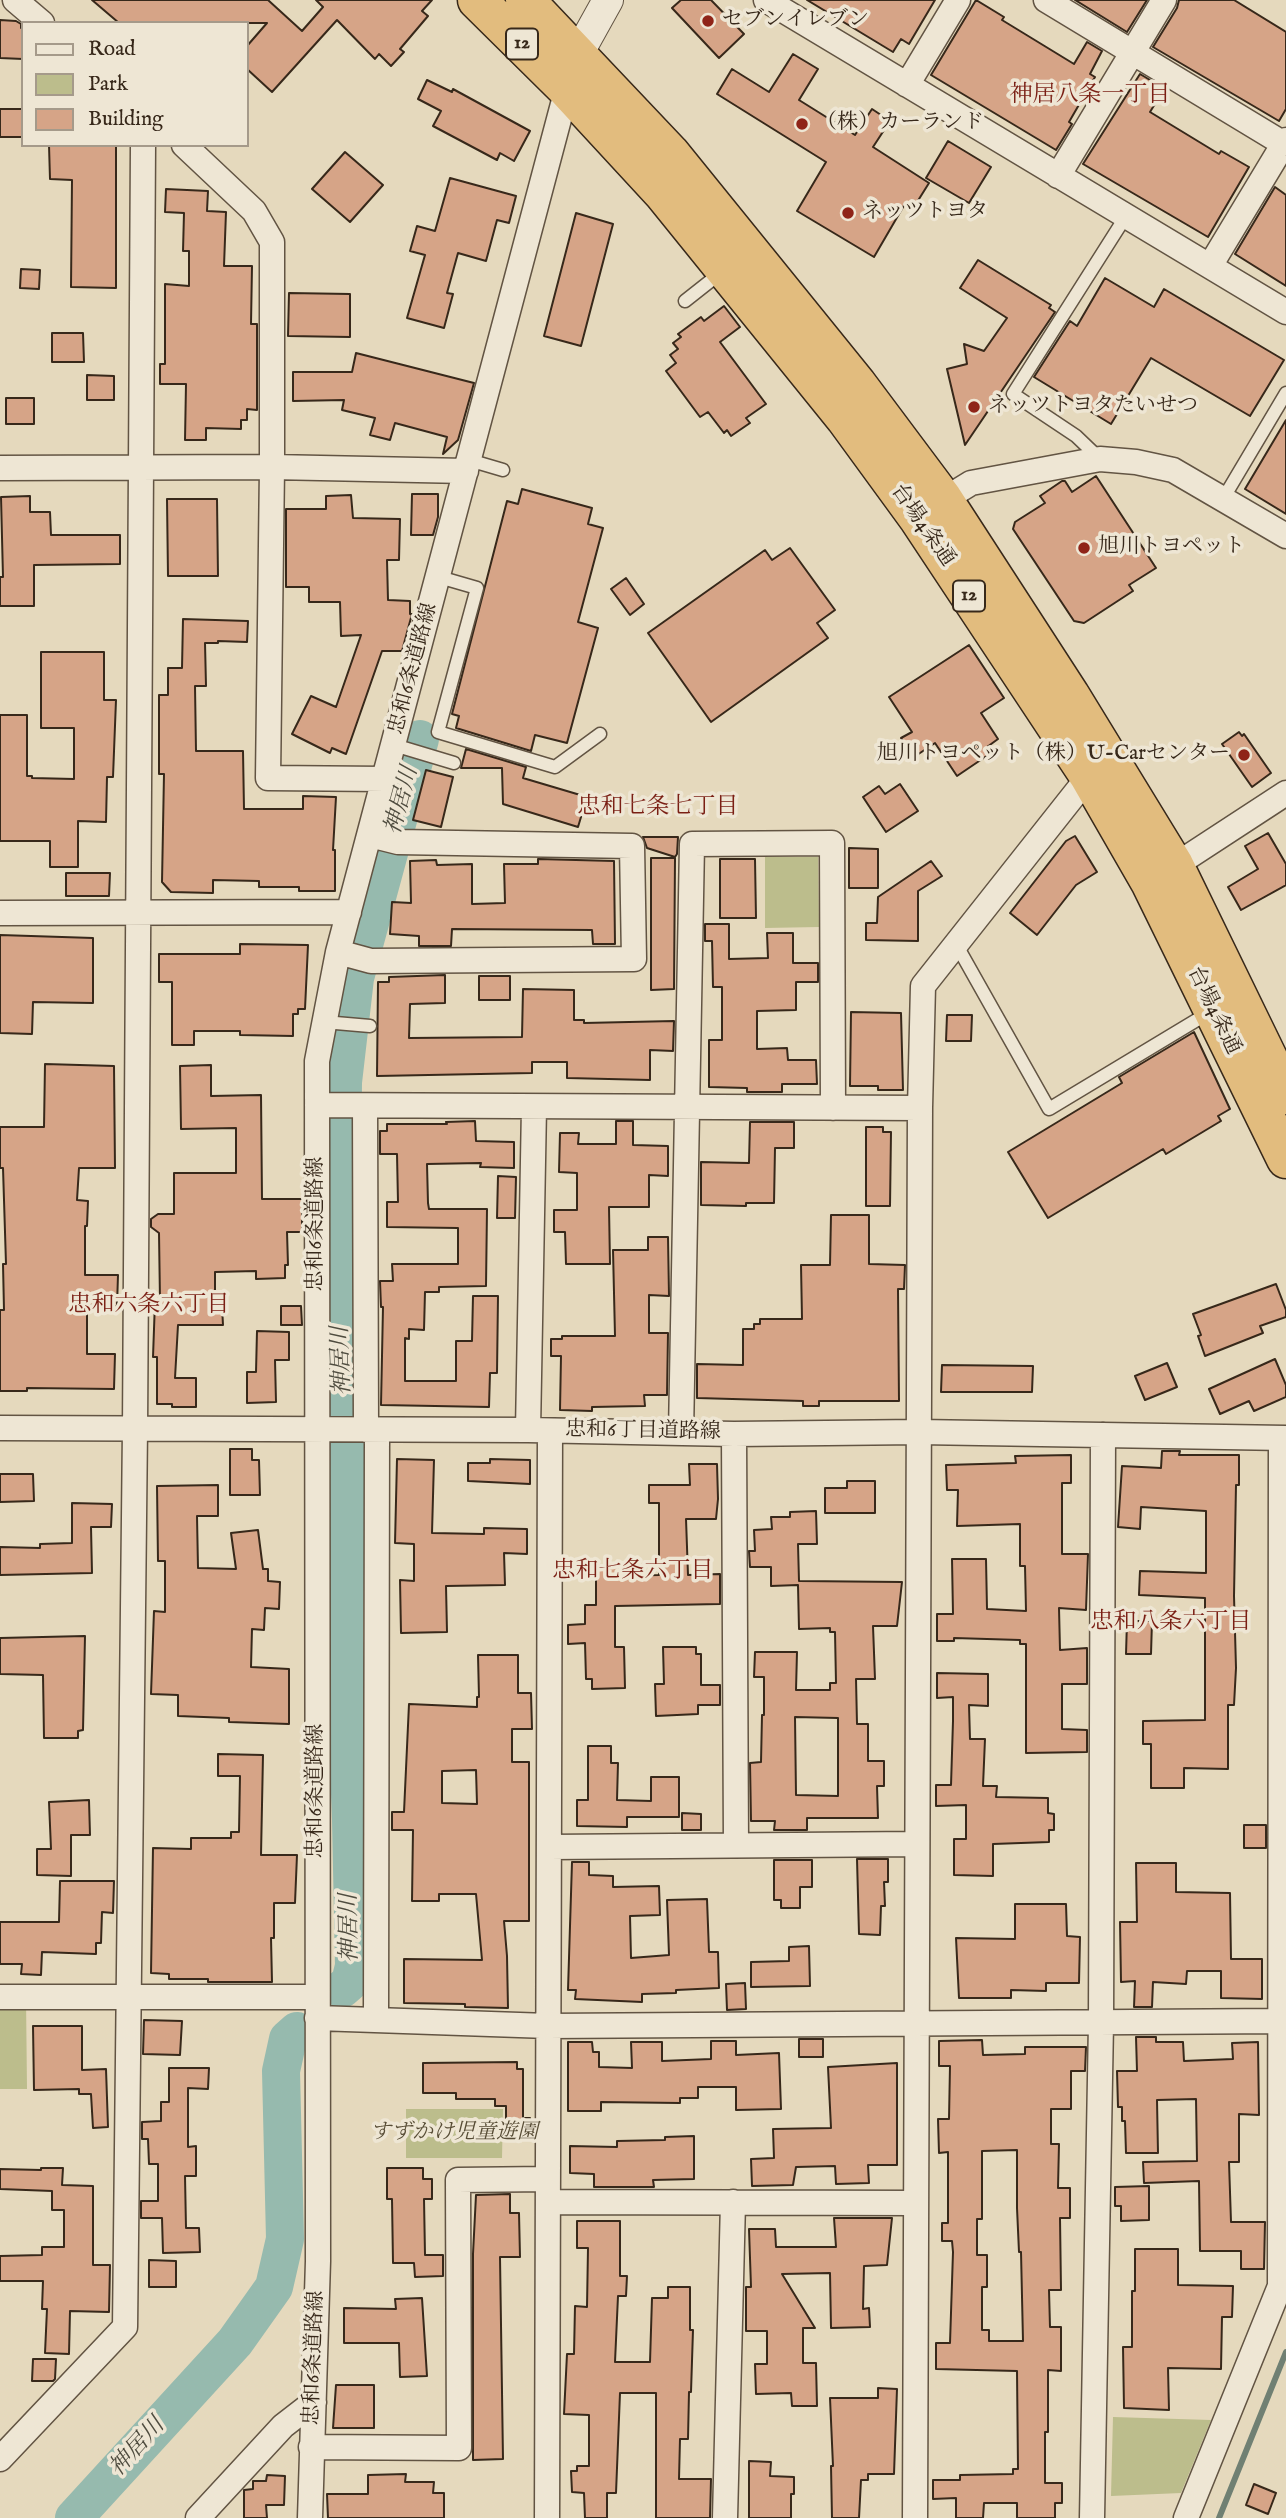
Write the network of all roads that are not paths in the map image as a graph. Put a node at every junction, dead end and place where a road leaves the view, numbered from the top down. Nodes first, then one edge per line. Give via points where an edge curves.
1 (15, 0) edge
2 (477, 0) edge
3 (525, 0) edge
4 (608, 0) edge
5 (766, 0) edge
6 (958, 0) edge
7 (1046, 0) edge
8 (1164, 0) edge
9 (40, 21) edge
10 (1133, 52) junction
11 (573, 71) junction
12 (907, 85) junction
13 (143, 147) edge
14 (186, 147) edge
15 (1282, 155) edge
16 (1058, 176) junction
17 (1126, 216) junction
18 (1210, 266) junction
19 (726, 269) junction
20 (685, 300) dead end
21 (1286, 312) edge
22 (1286, 393) edge
23 (1100, 459) junction
24 (472, 465) junction
25 (272, 467) junction
26 (0, 468) edge
27 (140, 469) junction
28 (503, 470) dead end
29 (1223, 499) junction
30 (930, 508) junction
31 (1286, 536) edge
32 (445, 578) junction
33 (600, 734) dead end
34 (400, 748) junction
35 (454, 763) dead end
36 (1098, 765) junction
37 (385, 779) junction
38 (1286, 793) edge
39 (383, 838) junction
40 (1162, 874) junction
41 (349, 912) junction
42 (0, 913) edge
43 (138, 914) junction
44 (956, 944) junction
45 (352, 956) junction
46 (1226, 1004) junction
47 (330, 1023) junction
48 (366, 1025) dead end
49 (1286, 1095) edge
50 (342, 1106) junction
51 (534, 1107) junction
52 (687, 1107) junction
53 (834, 1108) junction
54 (920, 1108) junction
55 (1286, 1159) edge
56 (0, 1428) edge
57 (135, 1428) junction
58 (351, 1430) junction
59 (539, 1431) junction
60 (919, 1432) junction
61 (681, 1433) junction
62 (734, 1434) junction
63 (1103, 1435) junction
64 (1284, 1438) edge
65 (917, 1844) junction
66 (736, 1846) junction
67 (550, 1847) junction
68 (0, 1997) edge
69 (129, 1997) junction
70 (317, 2008) junction
71 (376, 2019) junction
72 (1281, 2021) junction
73 (1101, 2023) junction
74 (916, 2025) junction
75 (548, 2026) junction
76 (1283, 2120) edge
77 (547, 2191) junction
78 (733, 2202) junction
79 (915, 2203) junction
80 (314, 2402) junction
81 (311, 2447) junction
82 (0, 2459) edge
83 (198, 2518) edge
84 (310, 2518) edge
85 (547, 2518) edge
86 (725, 2518) edge
87 (915, 2518) edge
88 (1092, 2518) edge
89 (1186, 2518) edge

1 - 9 street
2 - 11 highway, 台場4条通 / 12
3 - 11 highway, 台場4条通 / 12
4 - 11 street
5 - 12 street
6 - 12 street
7 - 10 street
8 - 10 street
10 - 15 street
10 - 16 street
11 - 19 highway, 台場4条通 / 12
11 - 24 street, 忠和6条道路線
11 - 30 highway, 台場4条通 / 12 via 670,153 857,384
12 - 16 street
13 - 27 street
14 - 25 street via 254,211 272,242
15 - 18 street
16 - 17 street
17 - 18 street
17 - 23 lane via 1013,394 1076,436
18 - 21 street
19 - 20 lane
19 - 30 highway, 台場4条通 / 12 via 845,418
22 - 29 lane
23 - 29 street via 1173,470
23 - 30 street via 971,483
24 - 25 street
24 - 28 lane
24 - 32 street, 忠和6条道路線
25 - 27 street
25 - 37 street via 268,778
26 - 27 street
27 - 43 street
29 - 31 street
30 - 36 highway, 台場4条通 / 12
32 - 33 lane via 477,588 438,732 555,767
32 - 34 street, 忠和6条道路線
34 - 35 lane
34 - 37 street, 忠和6条道路線
36 - 40 highway, 台場4条通 / 12
36 - 44 street
37 - 39 street, 忠和6条道路線
38 - 40 street
39 - 41 street, 忠和6条道路線
39 - 45 street via 632,846 634,959
40 - 46 highway, 台場4条通 / 12
41 - 43 street
41 - 45 street, 忠和6条道路線
42 - 43 street
43 - 57 street
44 - 46 lane via 1049,1110
44 - 54 street via 923,986
45 - 47 street, 忠和6条道路線
46 - 49 highway, 台場4条通 / 12
46 - 55 highway, 台場4条通 / 12
47 - 48 lane
47 - 50 street, 忠和6条道路線 via 317,1061
50 - 51 street
50 - 58 street
50 - 58 street, 忠和6条道路線
51 - 52 street
51 - 59 street
52 - 53 street
52 - 53 street via 692,844 832,843
52 - 61 street
53 - 54 street
54 - 60 street
56 - 57 street, 忠和6丁目道路線
57 - 58 street, 忠和6丁目道路線
57 - 69 street
58 - 59 street, 忠和6丁目道路線
58 - 70 street, 忠和6条道路線
58 - 71 street
59 - 61 street, 忠和6丁目道路線
59 - 67 street
60 - 62 street, 忠和6丁目道路線
60 - 63 street, 忠和6丁目道路線
60 - 65 street
61 - 62 street, 忠和6丁目道路線
62 - 66 street
63 - 64 street, 忠和6丁目道路線
63 - 73 street
64 - 72 street
65 - 66 street
65 - 74 street
66 - 67 street
67 - 75 street
68 - 69 street
69 - 70 street
69 - 82 street via 125,2327
70 - 71 street
70 - 80 street, 忠和6条道路線
71 - 75 street
72 - 73 street
72 - 76 street
73 - 74 street
73 - 88 street
74 - 75 street
74 - 79 street
75 - 77 street
76 - 89 street via 1280,2286
77 - 78 street
77 - 81 street via 458,2180 459,2448
77 - 85 street
78 - 79 street
78 - 86 street
79 - 87 street
80 - 81 street, 忠和6条道路線
80 - 83 street via 283,2426
81 - 84 street, 忠和6条道路線

